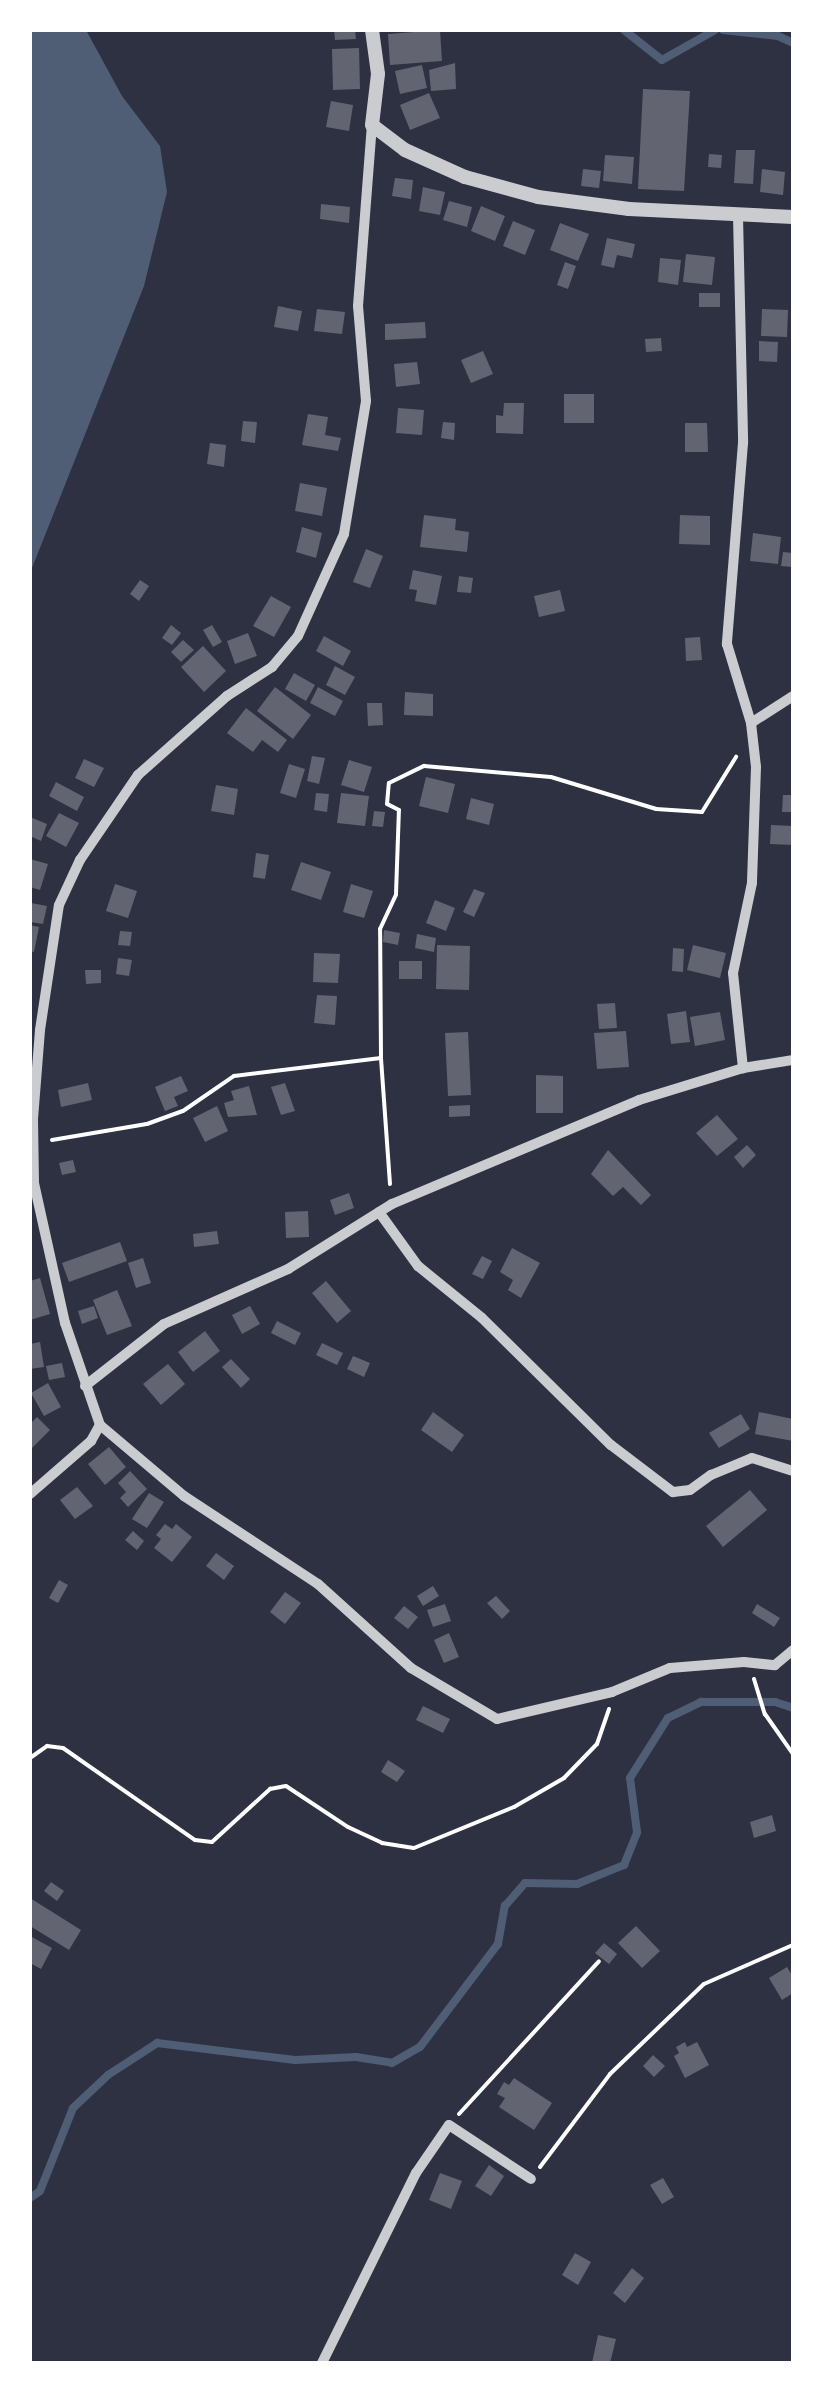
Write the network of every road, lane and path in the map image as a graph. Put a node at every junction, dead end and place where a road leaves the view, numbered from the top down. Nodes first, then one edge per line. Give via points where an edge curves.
1 (372, 30) edge
2 (372, 125) junction
3 (738, 216) junction
4 (793, 216) edge
5 (793, 696) edge
6 (751, 723) junction
7 (381, 1058) junction
8 (793, 1060) edge
9 (744, 1068) junction
10 (32, 1144) edge
11 (392, 1204) junction
12 (378, 1212) junction
13 (85, 1386) junction
14 (100, 1425) junction
15 (793, 1471) edge
16 (30, 1494) edge
17 (793, 1650) edge
18 (758, 1688) dead end
19 (612, 1692) junction
20 (793, 1754) edge
21 (30, 1758) edge
22 (793, 1945) edge
23 (600, 1961) dead end
24 (449, 2125) junction
25 (530, 2179) joint
26 (322, 2363) edge

1 - 2 street via 378,74
2 - 3 street via 405,150 465,178 538,197
2 - 10 street via 358,306 366,400 344,534 298,636 272,667 227,696 138,775 80,860 59,905
3 - 4 street
3 - 6 street via 743,443 727,644
5 - 6 street
6 - 7 path via 726,780 702,812 656,809 550,777 424,766 389,783 386,804 399,810 396,894 380,929
6 - 9 street via 752,882 733,973
7 - 10 path via 234,1076 183,1111 147,1124
7 - 11 path
8 - 9 street
9 - 11 street via 639,1100
10 - 13 street via 45,1241
11 - 12 street
12 - 13 street via 288,1270 164,1324
12 - 15 street via 418,1266 482,1318 611,1445 673,1492 752,1458
13 - 14 street
14 - 16 street
14 - 19 street via 184,1496 318,1584 411,1668 497,1718
17 - 19 street via 776,1665 670,1668
18 - 20 path via 765,1714
19 - 21 path via 597,1744 564,1778 514,1807 414,1848 348,1827 286,1786 270,1789 212,1842 196,1840 63,1748 47,1746
22 - 25 path via 704,1984 610,2074
23 - 24 path
24 - 25 street
24 - 26 street via 416,2173

